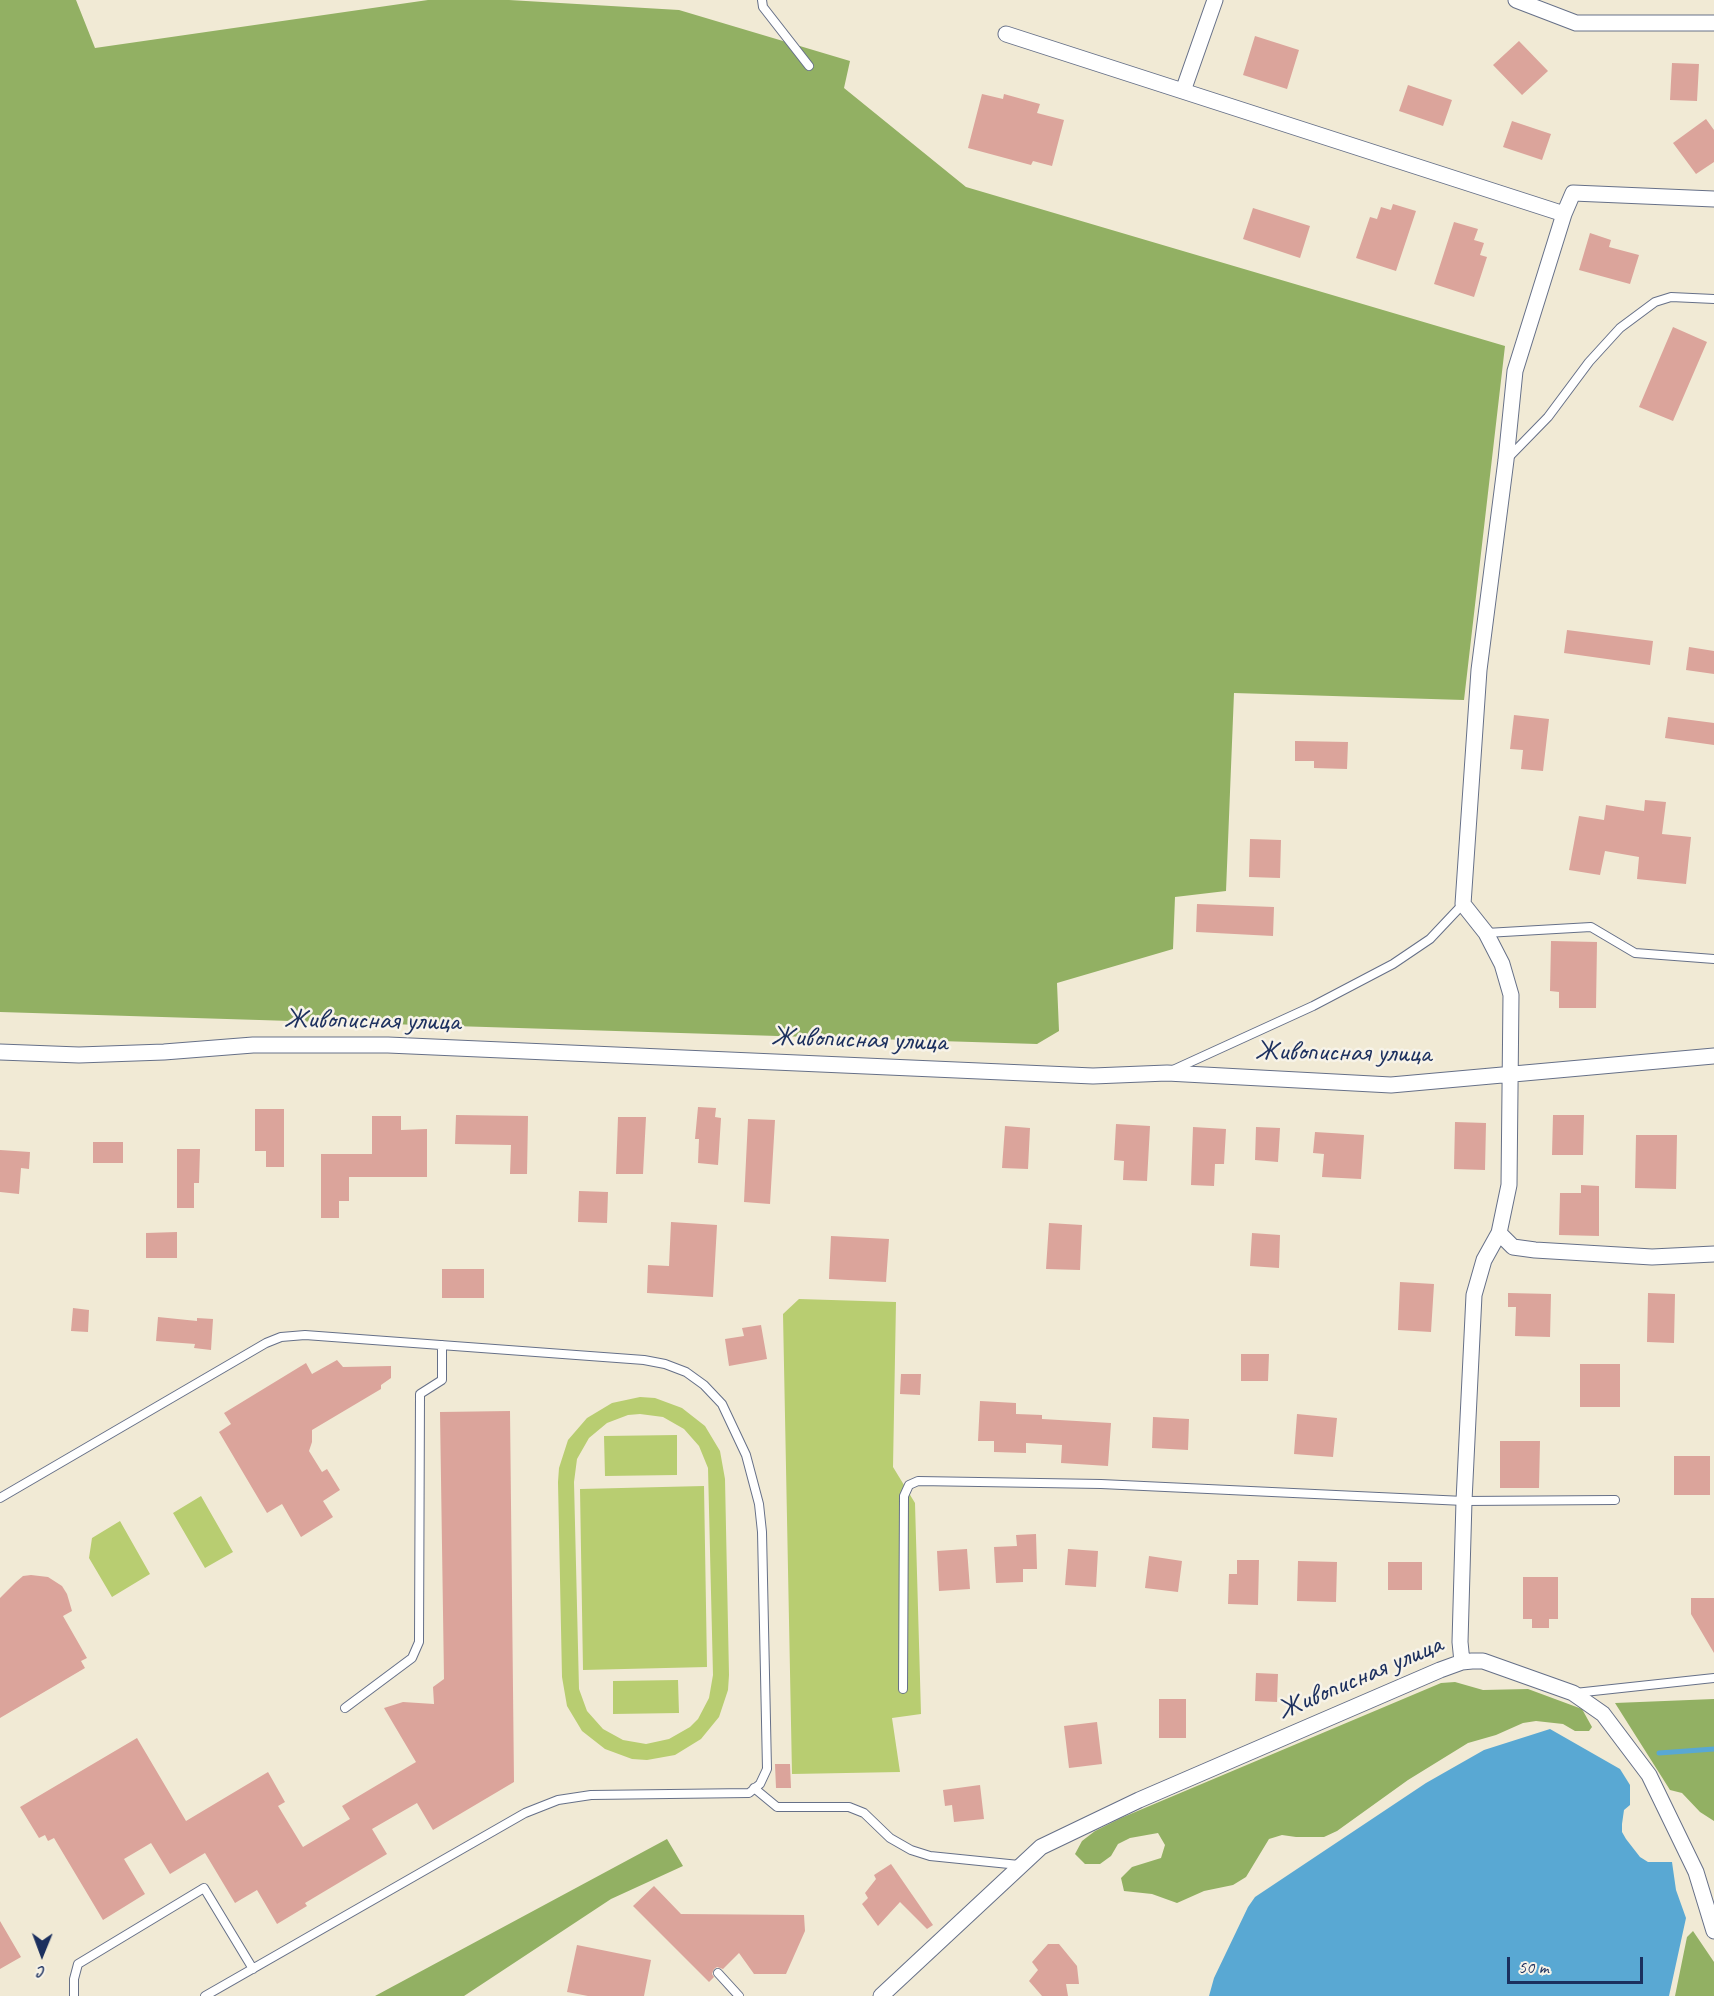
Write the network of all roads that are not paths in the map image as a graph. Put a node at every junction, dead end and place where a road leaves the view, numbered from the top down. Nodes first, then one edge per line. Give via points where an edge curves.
1 (762, 0) edge
2 (1215, 0) edge
3 (1516, 0) edge
4 (1714, 23) edge
5 (1006, 34) dead end
6 (810, 66) dead end
7 (1183, 91) junction
8 (1714, 198) edge
9 (1564, 214) junction
10 (1714, 299) edge
11 (1506, 460) junction
12 (1463, 904) junction
13 (1486, 933) junction
14 (1714, 959) edge
15 (0, 1052) edge
16 (1714, 1056) edge
17 (1167, 1073) junction
18 (1510, 1074) junction
19 (1499, 1233) junction
20 (1714, 1254) edge
21 (442, 1345) junction
22 (0, 1498) edge
23 (1615, 1500) dead end
24 (1464, 1501) junction
25 (1462, 1662) junction
26 (1714, 1677) edge
27 (903, 1689) dead end
28 (1573, 1693) junction
29 (345, 1708) dead end
30 (754, 1788) junction
31 (1020, 1866) junction
32 (1714, 1932) edge
33 (253, 1969) junction
34 (718, 1974) dead end
35 (74, 1996) edge
36 (205, 1996) edge
37 (739, 1996) edge
38 (881, 1996) edge

1 - 6 lane via 763,7
2 - 7 street
3 - 4 street via 1576,24
5 - 7 street
7 - 9 street
8 - 9 street via 1573,194
9 - 11 street via 1515,371
10 - 11 lane via 1671,297 1655,302 1620,328 1548,417
11 - 12 street via 1479,670
12 - 13 street
12 - 17 lane via 1430,939 1393,964 1313,1006
13 - 14 lane via 1591,927 1635,953
13 - 18 street via 1503,964 1511,995
15 - 17 street, Живописная улица via 79,1055 253,1046 388,1045 1093,1076
16 - 18 street, Живописная улица
17 - 18 street, Живописная улица via 1390,1084
18 - 19 street via 1509,1185
19 - 20 street via 1512,1247 1535,1250 1652,1257
19 - 24 street via 1484,1260 1474,1295
21 - 22 lane via 305,1335 281,1337
21 - 29 lane via 442,1380 420,1394 419,1642 412,1658
21 - 30 lane via 644,1360 686,1372 722,1404 746,1455 762,1532 766,1769
23 - 24 lane
24 - 25 street
24 - 27 lane via 1101,1484 918,1481 909,1485 903,1496
25 - 28 street, Живописная улица via 1484,1662
25 - 31 street, Живописная улица via 1139,1800 1041,1847
26 - 28 lane
28 - 32 street, Живописная улица via 1603,1714 1644,1766 1696,1872
30 - 31 lane via 777,1807 849,1807 864,1813 891,1838 930,1856
30 - 33 lane via 748,1793 591,1795 558,1800 525,1813
31 - 38 street, Живописная улица
33 - 35 lane via 204,1888 78,1964
33 - 36 lane
34 - 37 lane

